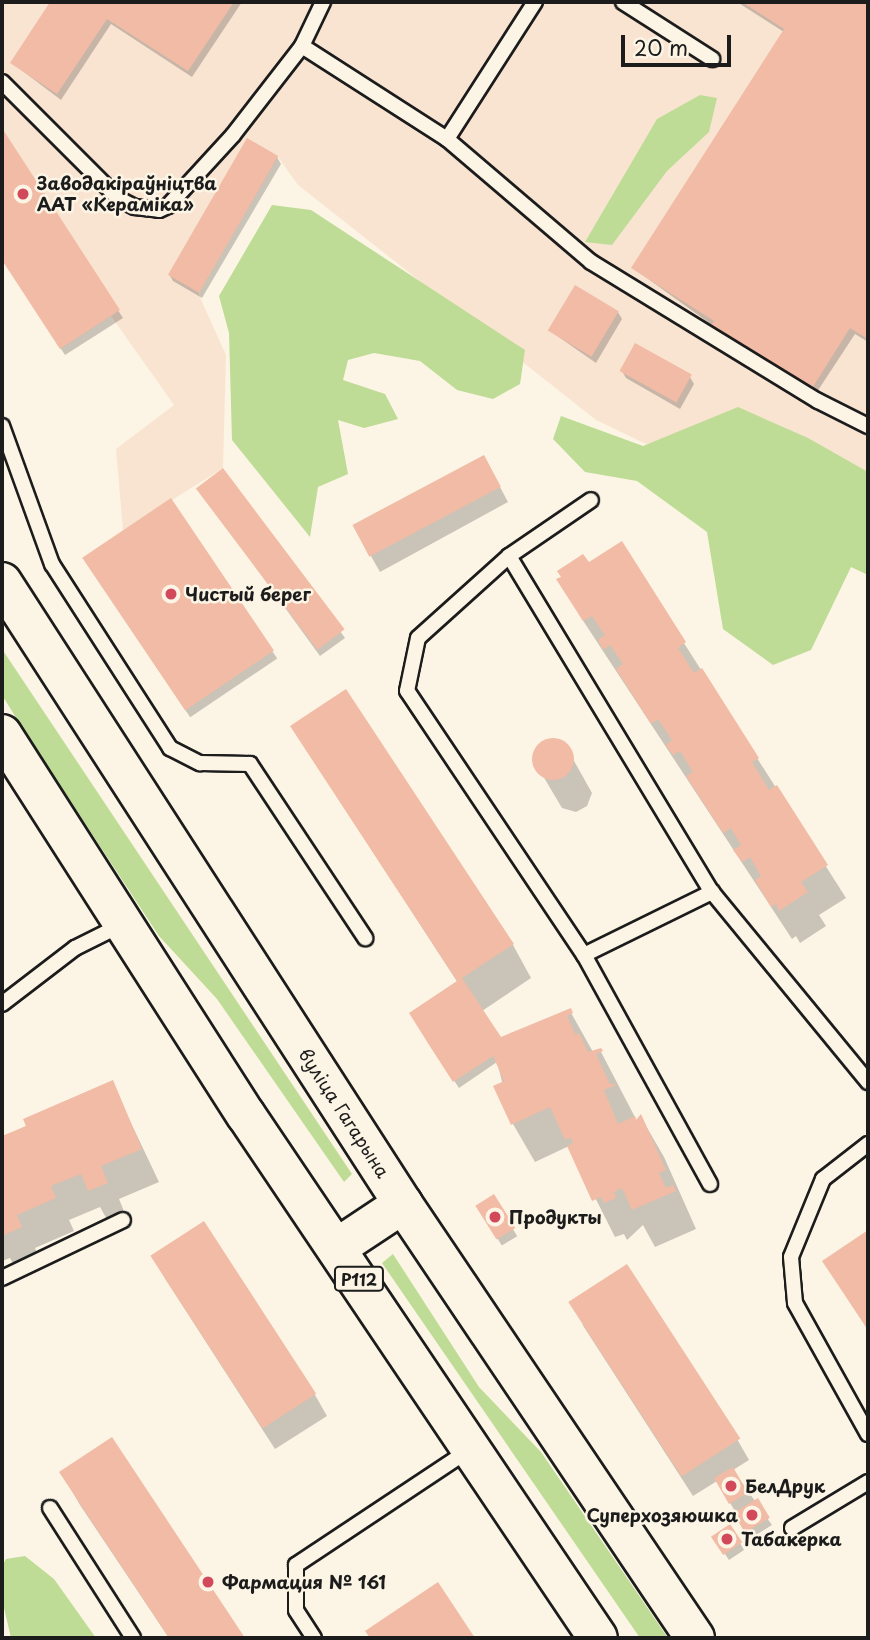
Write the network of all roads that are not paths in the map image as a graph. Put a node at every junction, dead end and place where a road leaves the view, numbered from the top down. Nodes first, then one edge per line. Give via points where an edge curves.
1 (323, 2) edge
2 (535, 2) edge
3 (623, 2) edge
4 (302, 46) junction
5 (712, 59) dead end
6 (2, 82) edge
7 (447, 139) junction
8 (2, 426) edge
9 (868, 426) edge
10 (591, 500) dead end
11 (509, 556) junction
12 (2, 582) edge
13 (2, 734) edge
14 (712, 892) junction
15 (121, 925) junction
16 (365, 939) dead end
17 (584, 955) junction
18 (2, 1004) edge
19 (868, 1082) edge
20 (868, 1144) edge
21 (710, 1184) dead end
22 (403, 1204) junction
23 (123, 1220) dead end
24 (338, 1247) junction
25 (2, 1278) edge
26 (868, 1434) edge
27 (470, 1450) junction
28 (868, 1482) edge
29 (50, 1508) dead end
30 (792, 1528) dead end
31 (133, 1638) edge
32 (314, 1638) edge
33 (598, 1638) edge
34 (695, 1638) edge

1 - 4 lane
2 - 7 lane
3 - 5 lane
4 - 6 lane via 233,135 168,206 159,210 119,200
4 - 7 lane
7 - 9 lane via 591,262 818,401
8 - 16 lane via 52,564 170,748 200,763 250,764
10 - 11 lane
11 - 14 lane
11 - 17 lane via 418,638 407,691
12 - 22 main road, вуліца Гагарына
13 - 15 main road, Р112
14 - 17 lane
14 - 19 lane
15 - 18 lane via 75,948
15 - 24 main road, Р112
17 - 21 lane
20 - 26 lane via 823,1180 791,1257 795,1303
22 - 24 main road
22 - 34 main road, вуліца Гагарына
23 - 25 lane
24 - 27 main road, Р112
27 - 32 lane via 296,1565 296,1610
27 - 33 main road, Р112
28 - 30 lane
29 - 31 lane

